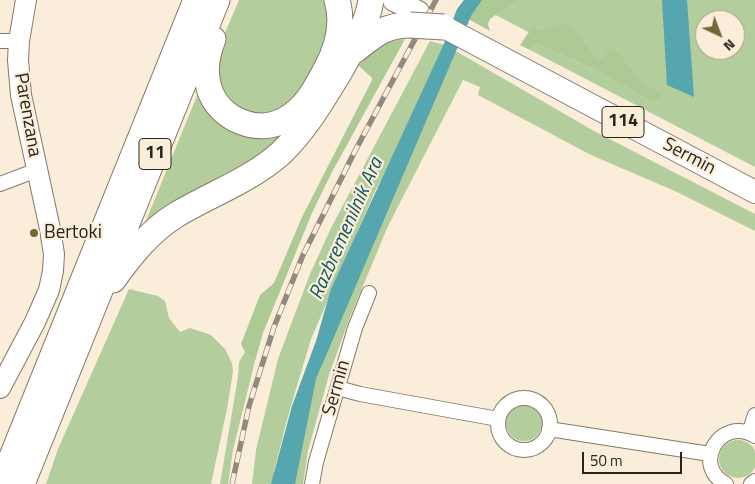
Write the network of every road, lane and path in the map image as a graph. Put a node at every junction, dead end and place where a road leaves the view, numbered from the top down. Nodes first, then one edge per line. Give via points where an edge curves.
1 (26, 0) edge
2 (196, 0) edge
3 (218, 0) edge
4 (228, 0) edge
5 (360, 0) edge
6 (371, 0) edge
7 (394, 0) edge
8 (339, 12) edge
9 (414, 19) junction
10 (444, 26) joint
11 (10, 41) edge
12 (349, 56) junction
13 (37, 170) junction
14 (0, 184) edge
15 (755, 192) edge
16 (369, 293) dead end
17 (92, 308) junction
18 (0, 388) edge
19 (338, 388) junction
20 (755, 415) edge
21 (498, 419) junction
22 (549, 429) junction
23 (752, 434) edge
24 (710, 454) junction
25 (755, 481) edge
26 (1, 484) edge
27 (22, 484) edge
28 (312, 484) edge
29 (726, 484) edge
30 (751, 484) edge

1 - 11 street, Parenzana
2 - 26 highway, 11
3 - 17 highway, 11
4 - 8 highway via 206,62 209,88 221,108 240,122 263,127 287,119 315,92 338,42
5 - 8 highway via 346,15
6 - 12 highway via 369,14
7 - 9 main road
9 - 10 highway, bridge
9 - 12 highway via 380,30
10 - 15 main road, Sermin / 114
11 - 13 street, Parenzana via 18,60 21,96
12 - 17 highway via 323,101 280,154 155,230
13 - 14 street
13 - 18 street, Parenzana via 52,246 53,271 49,290 35,322
16 - 19 street, Sermin
17 - 27 highway, 11
19 - 21 street
19 - 28 street, Sermin
20 - 23 street
21 - 22 street via 504,441 520,450 537,446
21 - 22 street via 510,401 530,398 546,411
22 - 24 street
23 - 24 street via 741,430 725,434 718,439
24 - 29 street via 712,470
25 - 30 street

